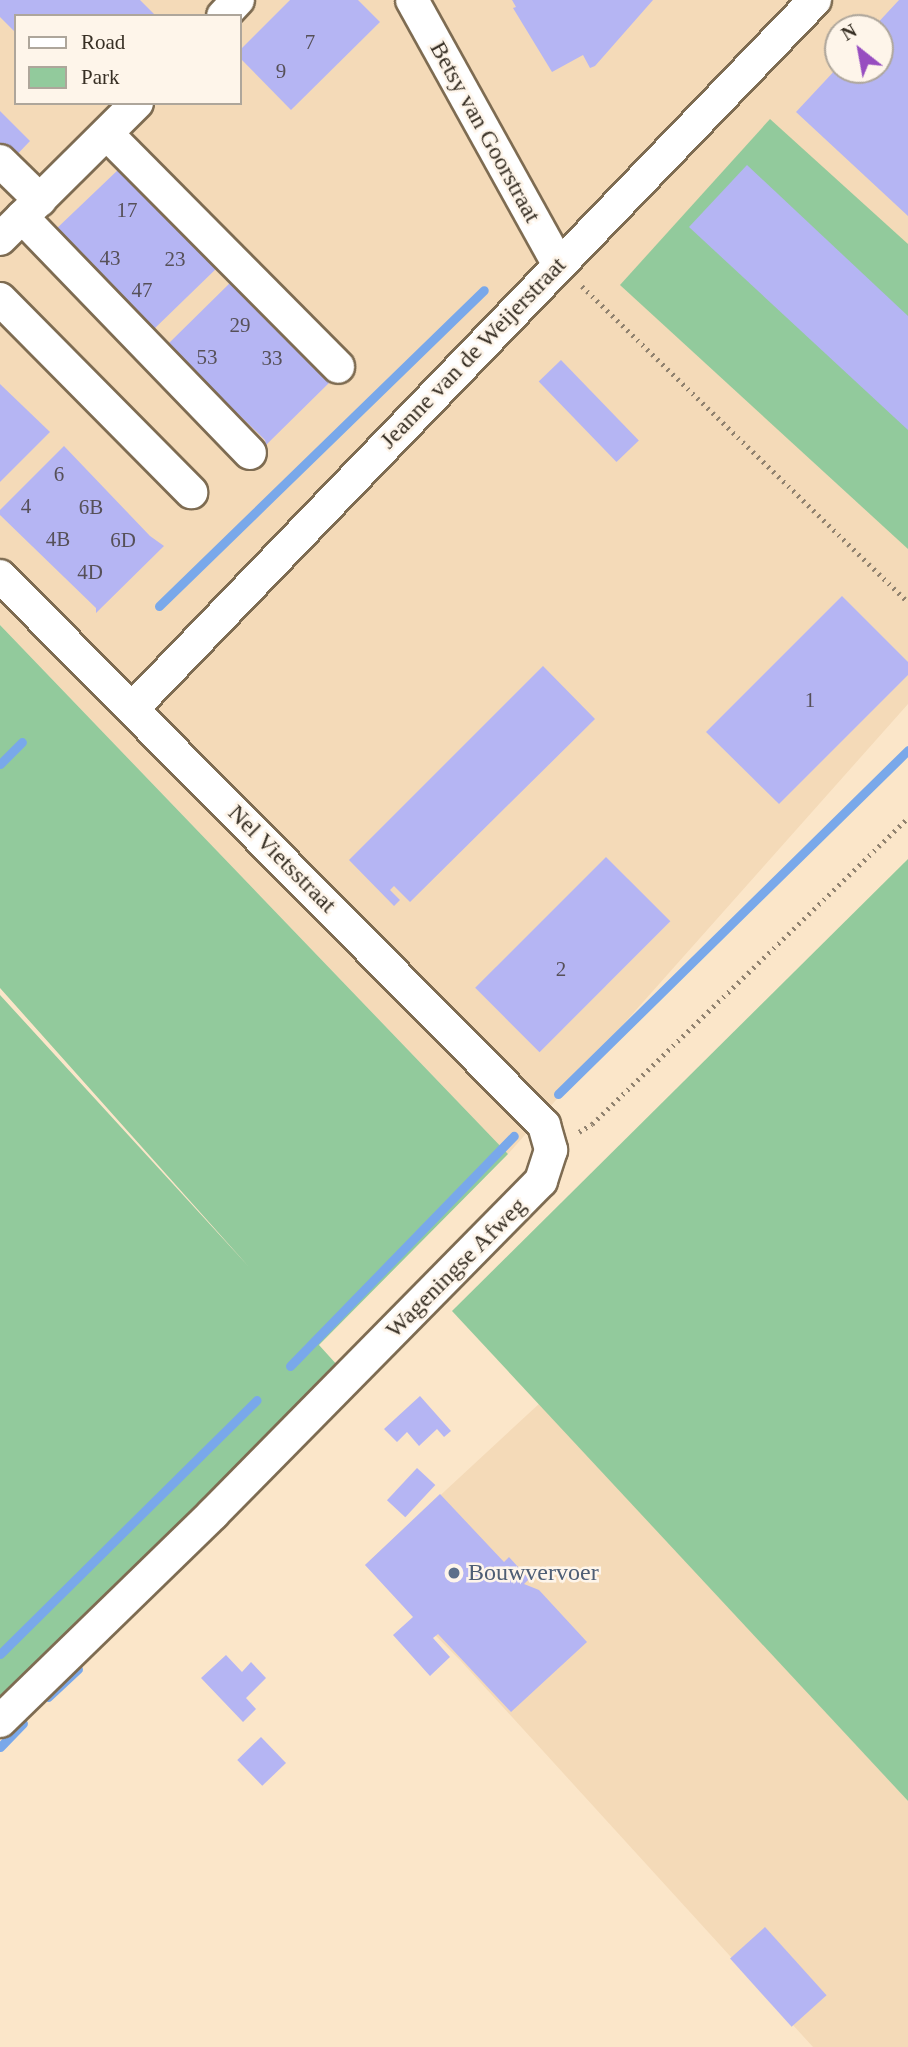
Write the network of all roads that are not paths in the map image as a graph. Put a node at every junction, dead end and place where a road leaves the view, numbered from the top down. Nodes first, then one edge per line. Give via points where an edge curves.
1 (238, 0) edge
2 (412, 0) edge
3 (816, 0) edge
4 (225, 14) edge
5 (135, 105) edge
6 (107, 134) junction
7 (0, 161) edge
8 (21, 219) edge
9 (558, 263) junction
10 (0, 299) edge
11 (338, 367) dead end
12 (250, 453) dead end
13 (191, 492) dead end
14 (0, 576) edge
15 (133, 708) junction
16 (551, 1150) joint
17 (0, 1721) edge

1 - 4 street
2 - 9 street, Betsy van Goorstraat
3 - 9 street, Jeanne van de Weijerstraat
5 - 6 street
6 - 8 street
6 - 11 street
7 - 8 street
8 - 12 street
9 - 15 street, Jeanne van de Weijerstraat
10 - 13 street
14 - 15 street, Nel Vietsstraat
15 - 16 street, Nel Vietsstraat via 544,1125
16 - 17 street, Wageningse Afweg via 541,1181 213,1514

